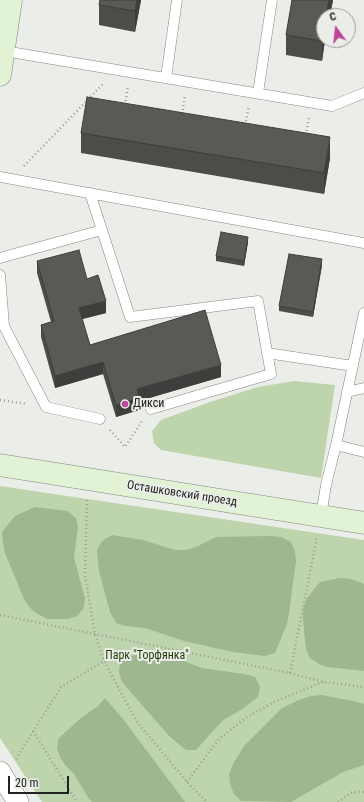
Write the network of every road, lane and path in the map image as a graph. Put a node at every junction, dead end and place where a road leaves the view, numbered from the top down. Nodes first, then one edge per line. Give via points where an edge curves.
1 (11, 0) edge
2 (178, 0) edge
3 (272, 0) edge
4 (4, 51) junction
5 (117, 70) junction
6 (130, 72) junction
7 (0, 75) edge
8 (166, 78) junction
9 (187, 82) junction
10 (255, 93) junction
11 (364, 93) edge
12 (312, 103) junction
13 (124, 108) edge
14 (181, 118) edge
15 (245, 129) edge
16 (305, 139) edge
17 (0, 177) edge
18 (11, 179) junction
19 (90, 193) junction
20 (102, 230) junction
21 (364, 242) edge
22 (0, 258) edge
23 (0, 275) edge
24 (364, 312) edge
25 (2, 326) edge
26 (267, 353) junction
27 (353, 366) junction
28 (364, 388) edge
29 (347, 392) junction
30 (0, 400) edge
31 (46, 407) junction
32 (151, 409) joint
33 (100, 419) joint
34 (336, 445) junction
35 (364, 452) edge
36 (0, 465) edge
37 (87, 499) dead end
38 (321, 516) junction
39 (364, 523) edge
40 (0, 615) edge
41 (95, 634) junction
42 (104, 661) junction
43 (290, 673) junction
44 (324, 682) junction
45 (364, 687) edge
46 (33, 731) junction
47 (7, 768) edge
48 (187, 782) junction
49 (364, 792) edge
50 (18, 802) edge
51 (77, 802) edge
52 (207, 802) edge
53 (338, 802) edge

1 - 4 street
2 - 8 lane
3 - 10 lane
4 - 5 lane
4 - 7 street
5 - 6 lane
5 - 18 path
6 - 8 lane
6 - 13 path
8 - 9 lane
9 - 10 lane
9 - 14 path
10 - 12 lane
10 - 15 path
11 - 12 lane via 332,106
12 - 16 path
17 - 18 lane
18 - 19 lane
19 - 20 lane
19 - 21 lane
20 - 22 lane
20 - 26 lane via 130,317 258,301
23 - 25 lane
24 - 27 lane
25 - 31 lane
26 - 27 lane
26 - 32 lane via 271,374
27 - 29 lane
28 - 29 lane
29 - 34 lane
30 - 31 path
31 - 33 lane
32 - 33 path via 125,447
34 - 35 lane
34 - 38 lane
36 - 38 street, Осташковский проезд
37 - 41 path via 84,575
38 - 39 street, Осташковский проезд
38 - 43 path
40 - 41 path
41 - 42 path
41 - 43 path
42 - 46 path via 61,687
42 - 48 path via 136,722
43 - 44 path
44 - 45 path
44 - 48 path via 274,702 247,717 218,739
46 - 47 path
46 - 51 path
47 - 50 street
48 - 52 path
49 - 53 path via 352,792

